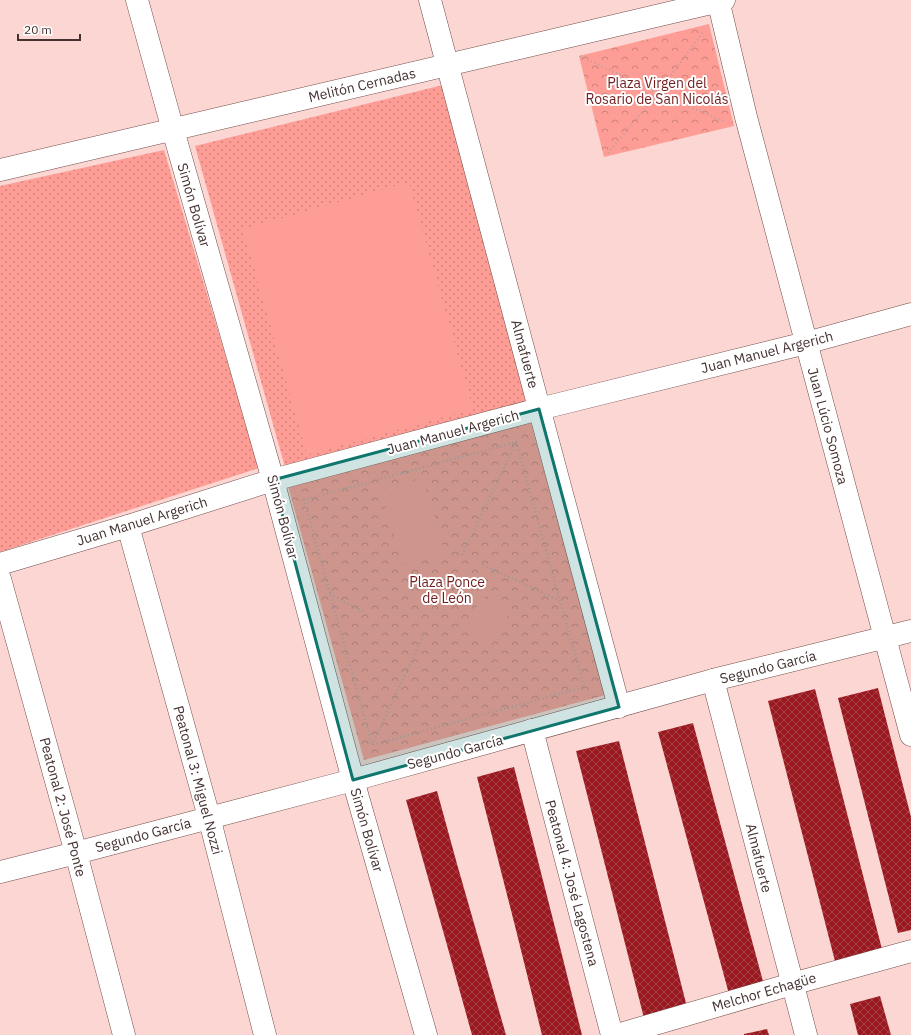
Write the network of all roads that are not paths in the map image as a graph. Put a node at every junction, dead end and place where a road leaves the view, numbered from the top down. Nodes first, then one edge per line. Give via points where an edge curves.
1 (137, 0) edge
2 (430, 0) edge
3 (720, 0) edge
4 (448, 64) junction
5 (173, 130) junction
6 (0, 170) edge
7 (911, 314) edge
8 (806, 343) junction
9 (539, 409) junction
10 (273, 480) junction
11 (128, 526) junction
12 (0, 564) edge
13 (0, 579) edge
14 (911, 631) edge
15 (886, 638) junction
16 (714, 680) junction
17 (619, 707) junction
18 (532, 730) junction
19 (911, 735) edge
20 (353, 780) junction
21 (208, 818) junction
22 (76, 853) junction
23 (0, 872) edge
24 (911, 950) edge
25 (792, 984) junction
26 (124, 1035) edge
27 (265, 1035) edge
28 (426, 1035) edge
29 (612, 1035) edge
30 (617, 1035) edge
31 (806, 1035) edge

1 - 5 street, Simón Bolívar
2 - 4 street, Almafuerte
3 - 4 street, Melitón Cernadas
3 - 8 street, Juan Lúcio Somoza via 748,123
4 - 5 street, Melitón Cernadas
4 - 9 street, Almafuerte
5 - 6 street, Melitón Cernadas
5 - 10 street, Simón Bolívar
7 - 8 street, Juan Manuel Argerich
8 - 9 street, Juan Manuel Argerich
8 - 15 street, Juan Lúcio Somoza
9 - 10 street, Juan Manuel Argerich
9 - 17 street, Almafuerte
10 - 11 street, Juan Manuel Argerich
10 - 20 street, Simón Bolívar
11 - 12 street, Juan Manuel Argerich
11 - 21 street, Peatonal 3: Miguel Nozzi
13 - 22 street, Peatonal 2: José Ponte
14 - 15 street, Segundo García
15 - 16 street, Segundo García
15 - 19 street, Juan Lúcio Somoza
16 - 17 street, Segundo García
16 - 25 street, Almafuerte
17 - 18 street, Segundo García
18 - 20 street, Segundo García
18 - 29 street, Peatonal 4: José Lagostena
20 - 21 street, Segundo García
20 - 28 street, Simón Bolívar
21 - 22 street, Segundo García
21 - 27 street, Peatonal 3: Miguel Nozzi
22 - 23 street, Segundo García
22 - 26 street, Peatonal 2: José Ponte
24 - 25 street, Melchor Echagüe
25 - 30 street, Melchor Echagüe
25 - 31 street, Almafuerte

